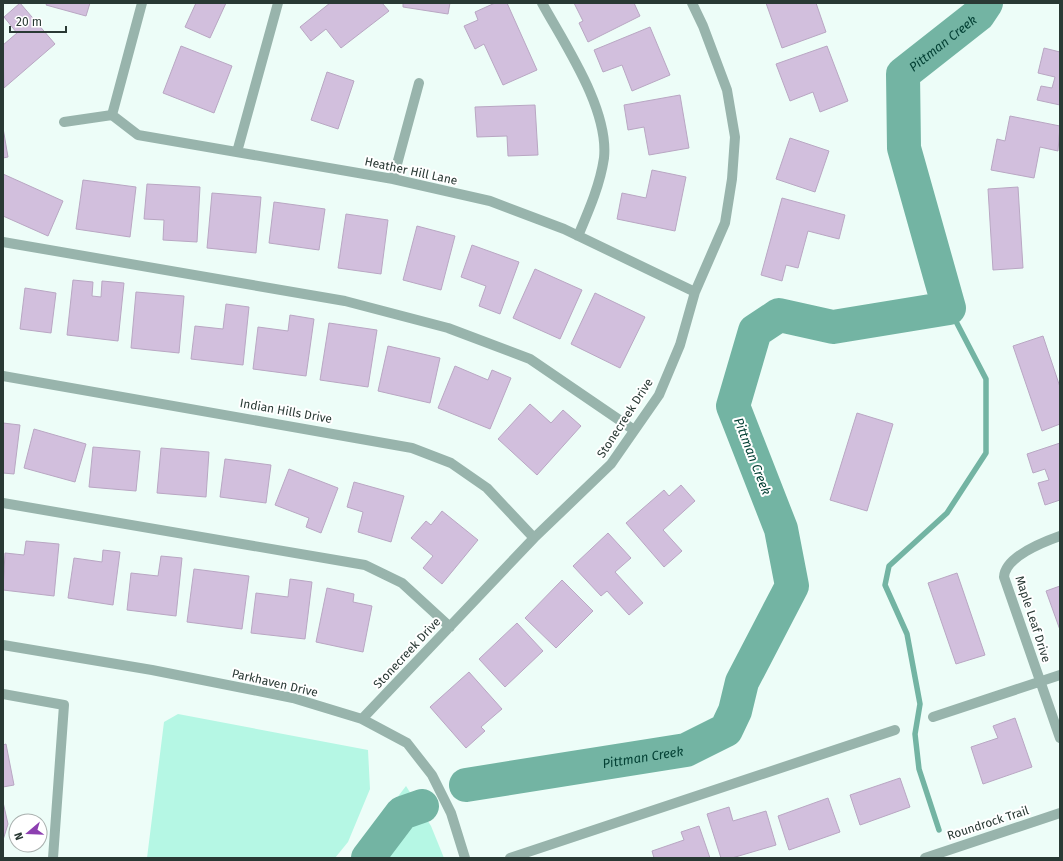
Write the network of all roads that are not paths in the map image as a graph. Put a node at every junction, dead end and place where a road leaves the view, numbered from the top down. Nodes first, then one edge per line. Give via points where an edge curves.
1 (142, 3) edge
2 (278, 3) edge
3 (542, 3) edge
4 (692, 3) edge
5 (419, 82) dead end
6 (112, 114) junction
7 (64, 122) dead end
8 (237, 152) junction
9 (393, 178) junction
10 (578, 236) junction
11 (3, 242) edge
12 (695, 292) junction
13 (3, 376) edge
14 (634, 430) junction
15 (3, 503) edge
16 (1060, 536) edge
17 (534, 538) junction
18 (450, 627) junction
19 (3, 645) edge
20 (1060, 675) edge
21 (1040, 682) junction
22 (3, 694) edge
23 (933, 717) dead end
24 (362, 719) junction
25 (894, 730) dead end
26 (1060, 738) edge
27 (1060, 813) edge
28 (53, 858) edge
29 (465, 858) edge
30 (510, 858) edge
31 (925, 858) edge

1 - 6 street
2 - 8 street
3 - 10 street via 594,99 603,134 604,157 597,192
4 - 12 street, Stonecreek Drive via 727,90 735,137 725,222
5 - 9 street
6 - 7 street
6 - 8 street, Heather Hill Lane via 138,135
8 - 9 street, Heather Hill Lane
9 - 10 street, Heather Hill Lane via 490,201
10 - 12 street, Heather Hill Lane
11 - 14 street via 345,302 448,328 530,359
12 - 14 street, Stonecreek Drive via 680,345 658,394
13 - 17 street, Indian Hills Drive via 412,448 451,463 487,488
14 - 17 street, Stonecreek Drive via 612,464
15 - 18 street via 365,565 402,583
16 - 21 street, Maple Leaf Drive via 1043,542 1013,560 1004,578
17 - 18 street, Stonecreek Drive
18 - 24 street, Stonecreek Drive
19 - 24 street, Parkhaven Drive via 152,670 293,698
20 - 21 street
21 - 23 street
21 - 26 street, Maple Leaf Drive
22 - 28 street via 64,705
24 - 29 street, Parkhaven Drive via 407,743 432,775 451,813
25 - 30 street
27 - 31 street, Roundrock Trail

